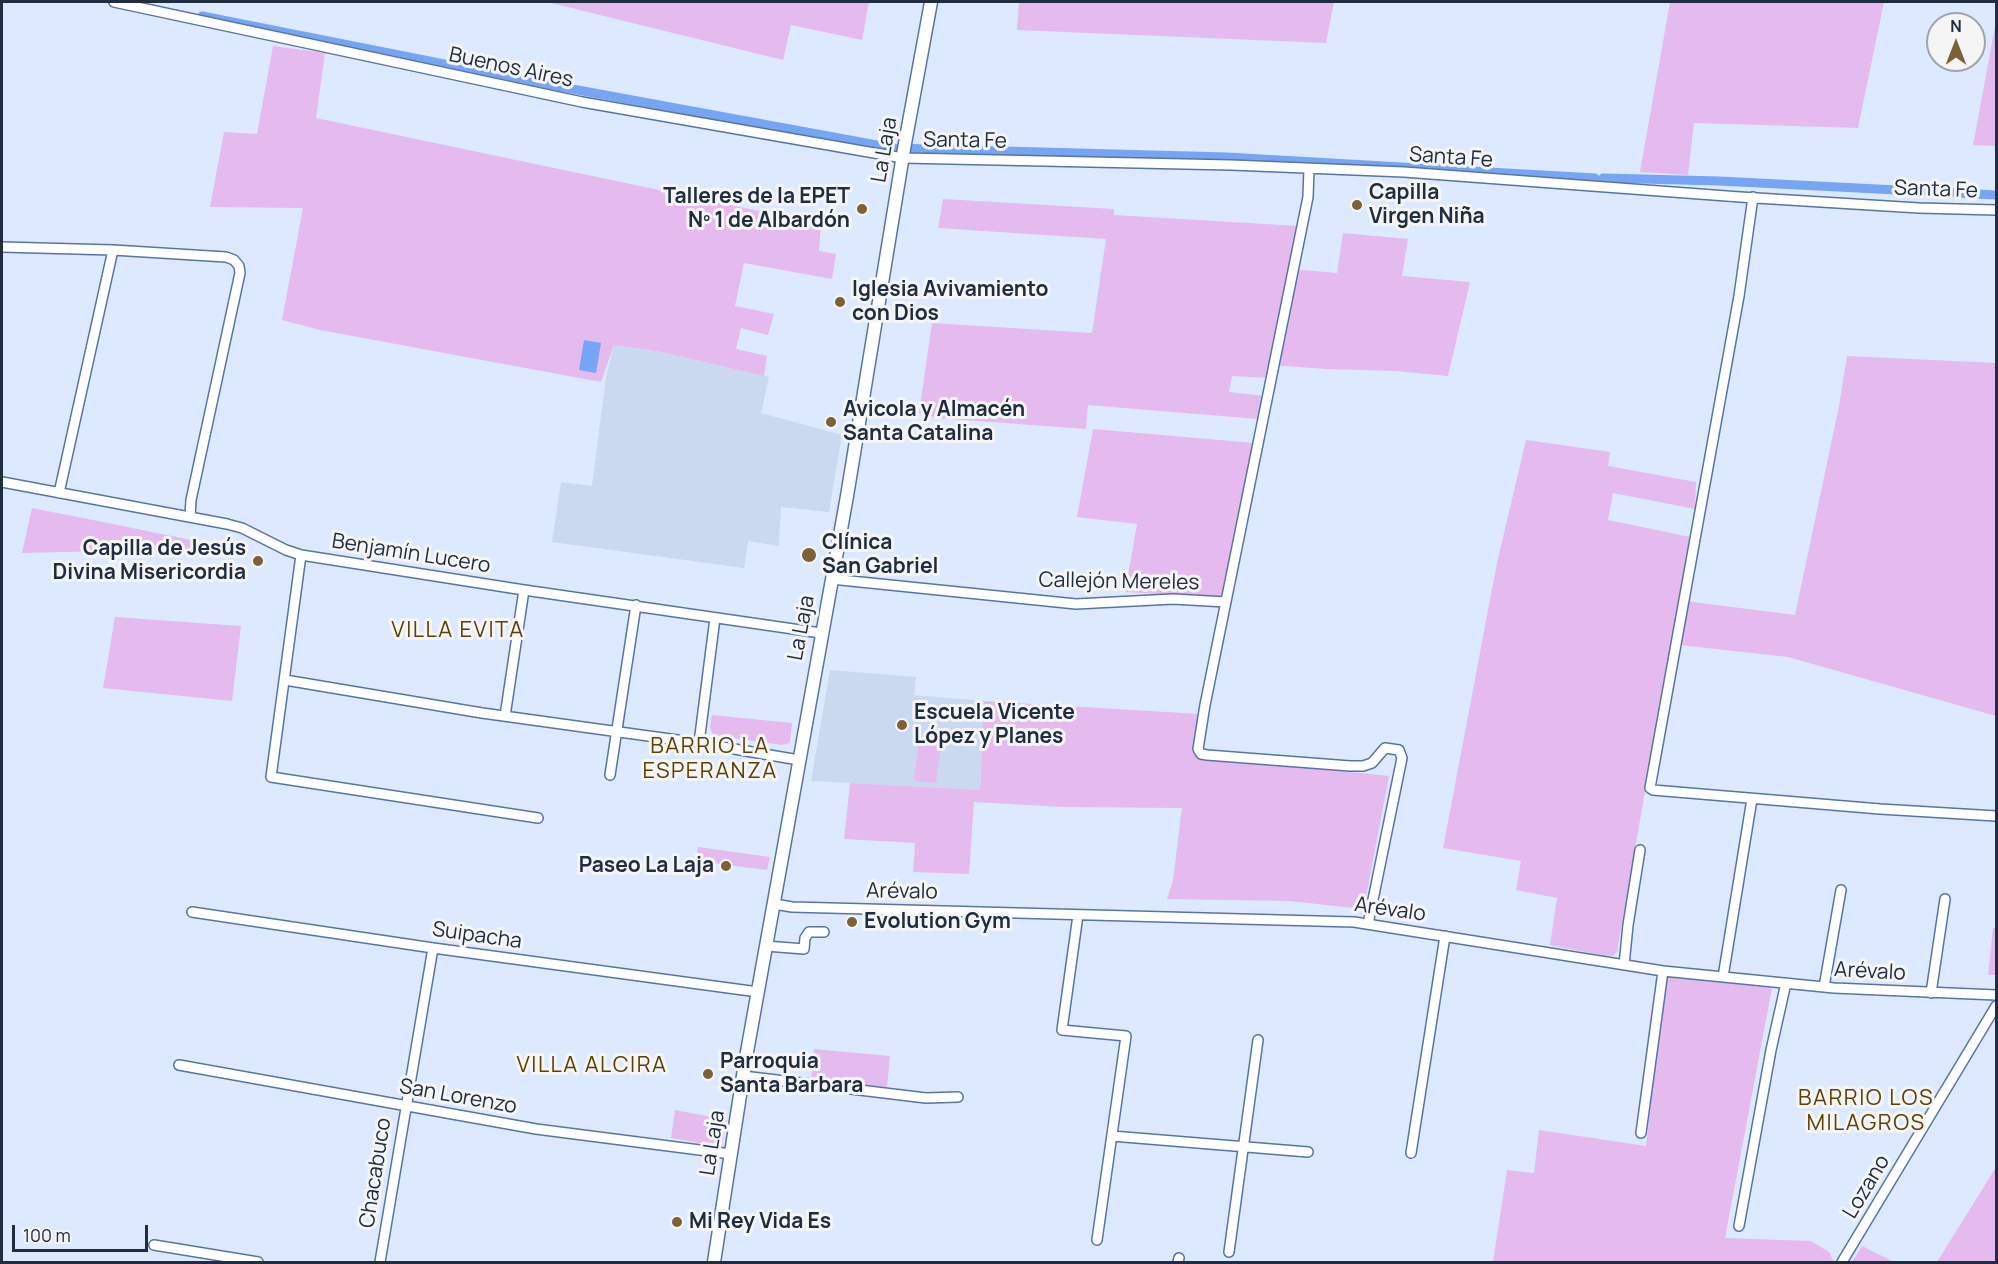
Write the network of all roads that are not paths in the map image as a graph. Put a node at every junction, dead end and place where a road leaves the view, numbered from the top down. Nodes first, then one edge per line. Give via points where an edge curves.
1 (114, 2) edge
2 (931, 2) edge
3 (903, 151) junction
4 (1309, 169) junction
5 (1754, 197) junction
6 (1996, 210) edge
7 (2, 247) edge
8 (113, 250) junction
9 (2, 482) edge
10 (59, 493) junction
11 (190, 517) junction
12 (302, 555) junction
13 (831, 579) junction
14 (524, 590) junction
15 (1226, 602) junction
16 (636, 605) junction
17 (715, 618) junction
18 (821, 633) junction
19 (285, 680) junction
20 (505, 716) junction
21 (617, 732) junction
22 (699, 743) junction
23 (799, 760) junction
24 (610, 775) dead end
25 (1752, 799) junction
26 (1996, 816) edge
27 (538, 818) dead end
28 (1640, 850) dead end
29 (1841, 890) dead end
30 (1945, 898) dead end
31 (774, 904) junction
32 (192, 912) dead end
33 (1078, 915) junction
34 (1368, 924) junction
35 (824, 932) dead end
36 (1445, 936) junction
37 (766, 946) junction
38 (433, 948) junction
39 (1624, 965) junction
40 (1662, 971) junction
41 (1724, 977) junction
42 (1786, 983) junction
43 (1824, 987) junction
44 (758, 992) junction
45 (1931, 993) junction
46 (1996, 995) edge
47 (1996, 1006) edge
48 (1258, 1040) dead end
49 (179, 1065) dead end
50 (743, 1076) junction
51 (958, 1097) dead end
52 (405, 1107) junction
53 (1641, 1133) dead end
54 (1112, 1136) junction
55 (1244, 1147) junction
56 (1308, 1152) dead end
57 (731, 1154) junction
58 (1411, 1154) dead end
59 (1738, 1226) dead end
60 (1097, 1240) dead end
61 (154, 1245) dead end
62 (1229, 1252) dead end
63 (258, 1263) edge
64 (380, 1263) edge
65 (714, 1263) edge
66 (1842, 1263) edge

1 - 3 street, Buenos Aires via 582,102
2 - 3 main road, La Laja
3 - 4 street, Santa Fe
3 - 13 main road, La Laja
4 - 5 street, Santa Fe
4 - 15 street via 1308,197
5 - 6 street, Santa Fe
5 - 25 street via 1650,788
7 - 8 street
8 - 10 street
8 - 11 street via 226,257 239,266
9 - 10 street, Benjamín Lucero
10 - 11 street, Benjamín Lucero
11 - 12 street, Benjamín Lucero via 242,528
12 - 14 street, Benjamín Lucero
12 - 19 street
13 - 15 street, Callejón Mereles via 1076,604 1173,599
13 - 18 main road, La Laja
14 - 16 street, Benjamín Lucero
14 - 20 street
15 - 34 street via 1205,705 1198,749 1201,754 1363,766 1372,763 1385,748 1399,750 1402,758
16 - 17 street, Benjamín Lucero
16 - 21 street
17 - 18 street, Benjamín Lucero
17 - 22 street
18 - 23 main road, La Laja
19 - 20 street
19 - 27 street via 271,777
20 - 21 street
21 - 22 street
21 - 24 street
22 - 23 street
23 - 31 main road, La Laja
25 - 26 street
25 - 41 street
28 - 39 street
29 - 43 street
30 - 45 street
31 - 33 street, Arévalo
31 - 37 main road, La Laja
32 - 38 street, Suipacha
33 - 34 street, Arévalo
33 - 54 street via 1062,1030 1126,1036
34 - 36 street, Arévalo
35 - 37 street via 808,932 804,949
36 - 39 street, Arévalo
36 - 58 street
37 - 44 main road, La Laja
38 - 44 street, Suipacha
38 - 52 street, Chacabuco
39 - 40 street, Arévalo
40 - 41 street, Arévalo
40 - 53 street
41 - 42 street, Arévalo
42 - 43 street, Arévalo
42 - 59 street
43 - 45 street, Arévalo
44 - 50 main road, La Laja
45 - 46 street, Arévalo
47 - 66 street, Lozano
48 - 55 street
49 - 52 street, San Lorenzo
50 - 51 street via 926,1098
50 - 57 main road, La Laja
52 - 57 street, San Lorenzo via 536,1129
52 - 64 street, Chacabuco
54 - 55 street
54 - 60 street
55 - 56 street
55 - 62 street
57 - 65 main road, La Laja
61 - 63 street

